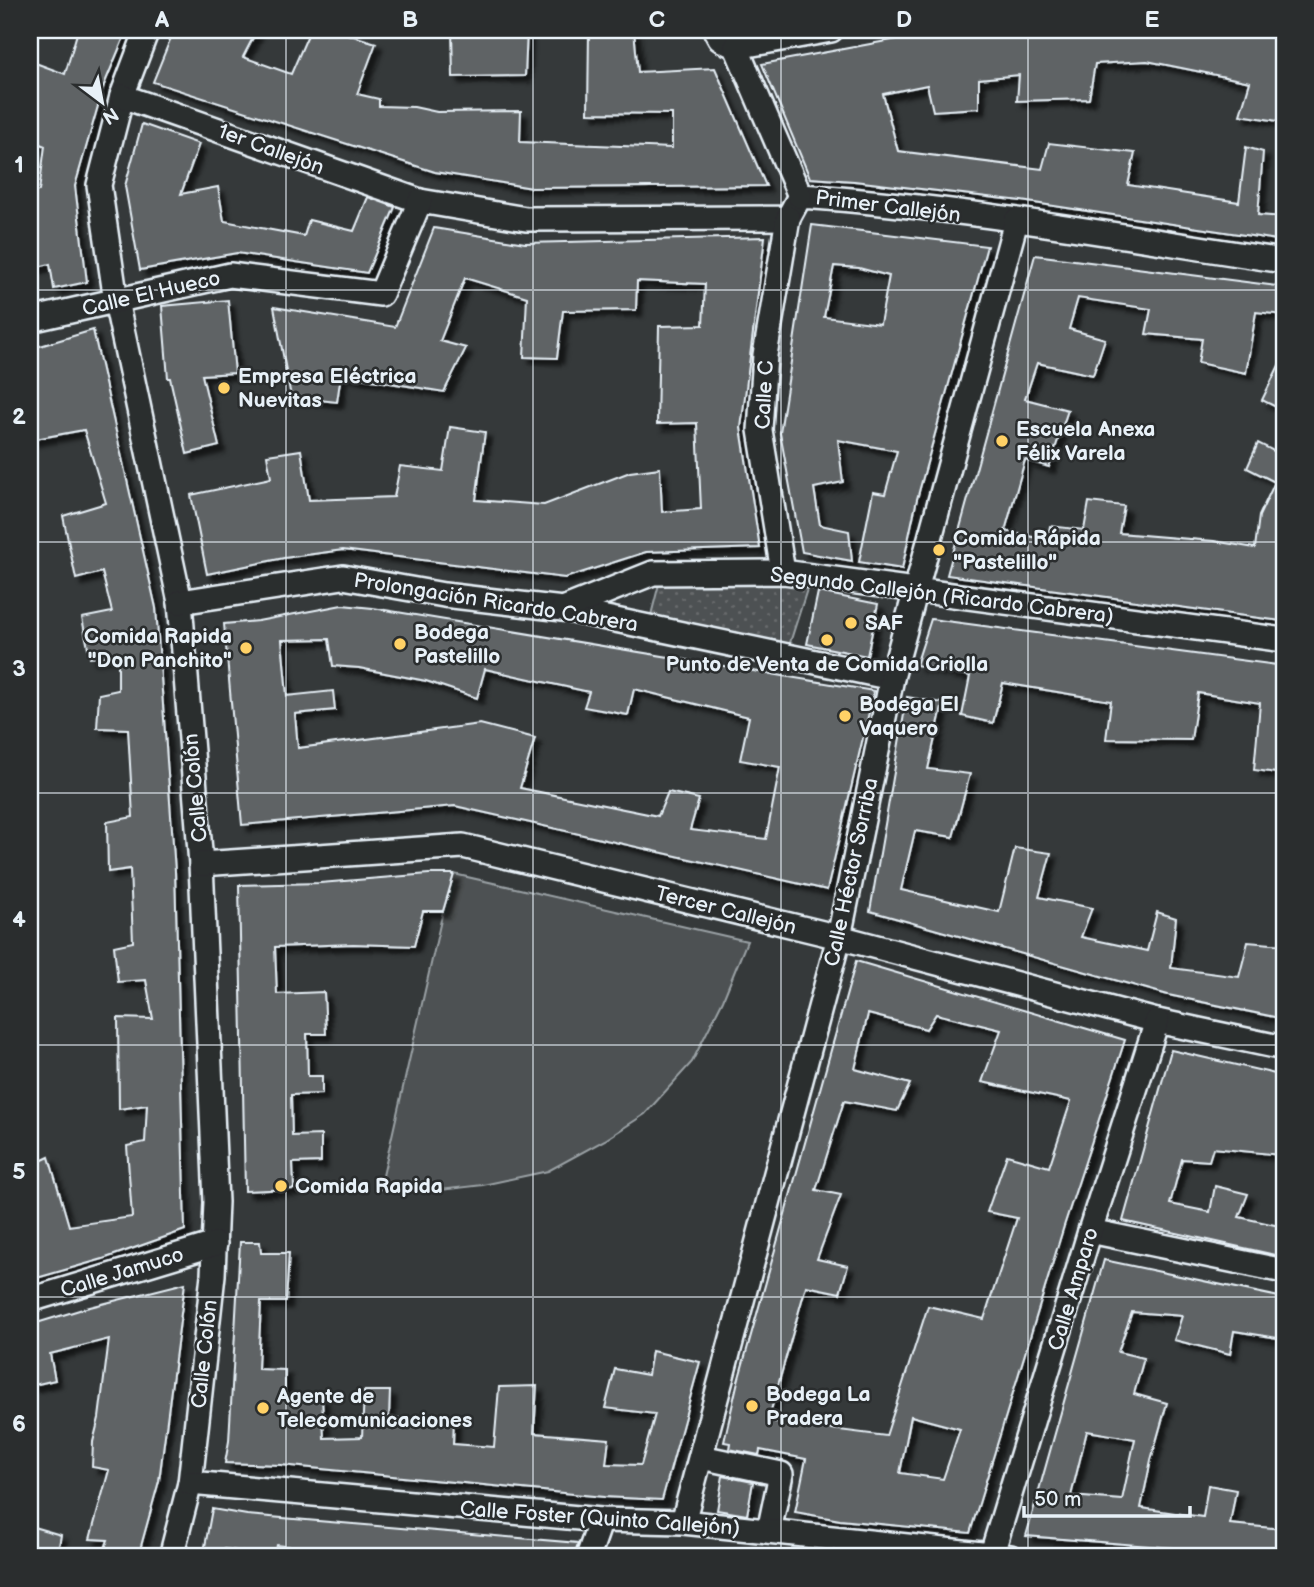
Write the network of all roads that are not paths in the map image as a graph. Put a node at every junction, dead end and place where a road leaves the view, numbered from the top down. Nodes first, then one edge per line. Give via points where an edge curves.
1 (147, 30) edge
2 (715, 30) edge
3 (831, 30) edge
4 (736, 47) junction
5 (122, 96) junction
6 (800, 196) junction
7 (420, 201) junction
8 (788, 218) junction
9 (1016, 221) junction
10 (1284, 261) edge
11 (116, 301) junction
12 (30, 320) edge
13 (783, 572) junction
14 (916, 590) junction
15 (180, 602) junction
16 (563, 609) junction
17 (1284, 640) edge
18 (892, 678) junction
19 (201, 864) junction
20 (839, 937) junction
21 (1157, 1021) junction
22 (1284, 1048) edge
23 (1090, 1231) junction
24 (215, 1244) junction
25 (1284, 1271) edge
26 (30, 1300) edge
27 (701, 1457) junction
28 (190, 1483) junction
29 (601, 1520) junction
30 (683, 1522) junction
31 (769, 1531) junction
32 (171, 1557) edge
33 (588, 1557) edge
34 (998, 1557) edge

1 - 5 street, Calle Colón
2 - 4 street via 720,39
3 - 4 street
4 - 6 street
5 - 7 street, 1er Callejón
5 - 11 street, Calle Colón via 99,185
6 - 8 street, Primer Callejón
6 - 9 street, Primer Callejón
7 - 8 street, Primer Callejón via 526,219
7 - 11 street, Calle El Hueco via 381,294 230,275
8 - 13 street, Calle C via 765,355 760,430
9 - 10 street, Primer Callejón
9 - 14 street, Calle Héctor Sorriba
11 - 12 street, Calle El Hueco
11 - 15 street, Calle Colón
13 - 14 street, Segundo Callejón (Ricardo Cabrera)
13 - 16 street, Segundo Callejón (Ricardo Cabrera) via 653,573
14 - 17 street, Segundo Callejón (Ricardo Cabrera)
14 - 18 street, Calle Héctor Sorriba
15 - 16 street, Prolongación Ricardo Cabrera via 343,577
15 - 19 street, Calle Colón
16 - 18 street, Prolongación Ricardo Cabrera
18 - 20 street, Calle Héctor Sorriba
19 - 20 street, Tercer Callejón via 464,846
19 - 24 street, Calle Colón
20 - 21 street, Tercer Callejón
20 - 27 street, Calle Héctor Sorriba
21 - 22 street, Tercer Callejón
21 - 23 street, Calle Amparo
23 - 25 street
23 - 34 street, Calle Amparo
24 - 26 street, Calle Jamuco
24 - 28 street, Calle Colón
27 - 30 street, Calle Héctor Sorriba
27 - 31 street via 781,1474
28 - 29 street, Calle Foster (Quinto Callejón)
28 - 32 street, Calle Colón
29 - 30 street, Calle Foster (Quinto Callejón)
29 - 33 street
30 - 31 street, Calle Foster (Quinto Callejón)
31 - 34 street, Calle Foster (Quinto Callejón)

